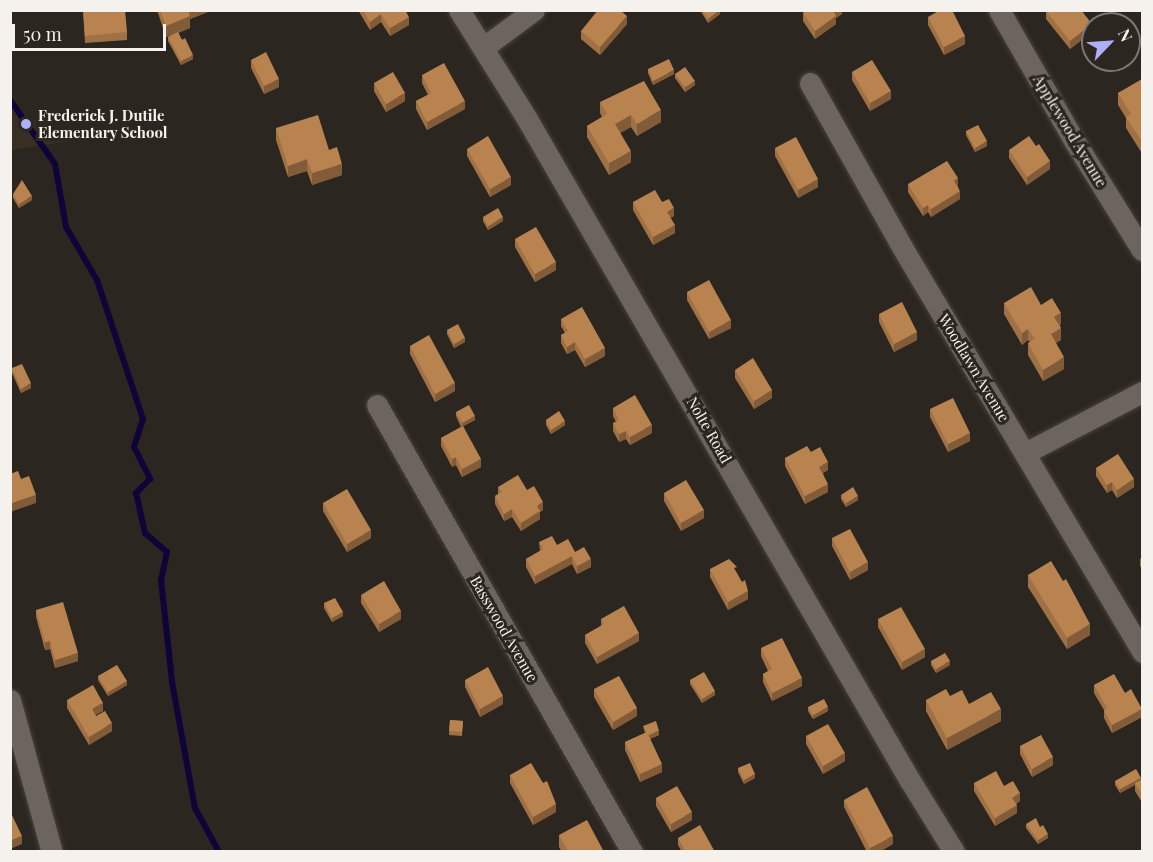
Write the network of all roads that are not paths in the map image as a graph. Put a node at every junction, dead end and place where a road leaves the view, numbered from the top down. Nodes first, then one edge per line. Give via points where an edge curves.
1 (459, 10) edge
2 (534, 10) edge
3 (999, 10) edge
4 (484, 47) junction
5 (810, 83) dead end
6 (1143, 250) edge
7 (1143, 392) edge
8 (377, 405) dead end
9 (1025, 453) junction
10 (1143, 652) edge
11 (10, 700) edge
12 (17, 749) edge
13 (52, 852) edge
14 (632, 852) edge
15 (954, 852) edge

1 - 4 street, Nolte Road
2 - 4 street
3 - 6 street, Applewood Avenue
4 - 15 street, Nolte Road
5 - 9 street, Woodlawn Avenue
7 - 9 street
8 - 14 street, Basswood Avenue
9 - 10 street, Woodlawn Avenue
11 - 12 street
12 - 13 street

